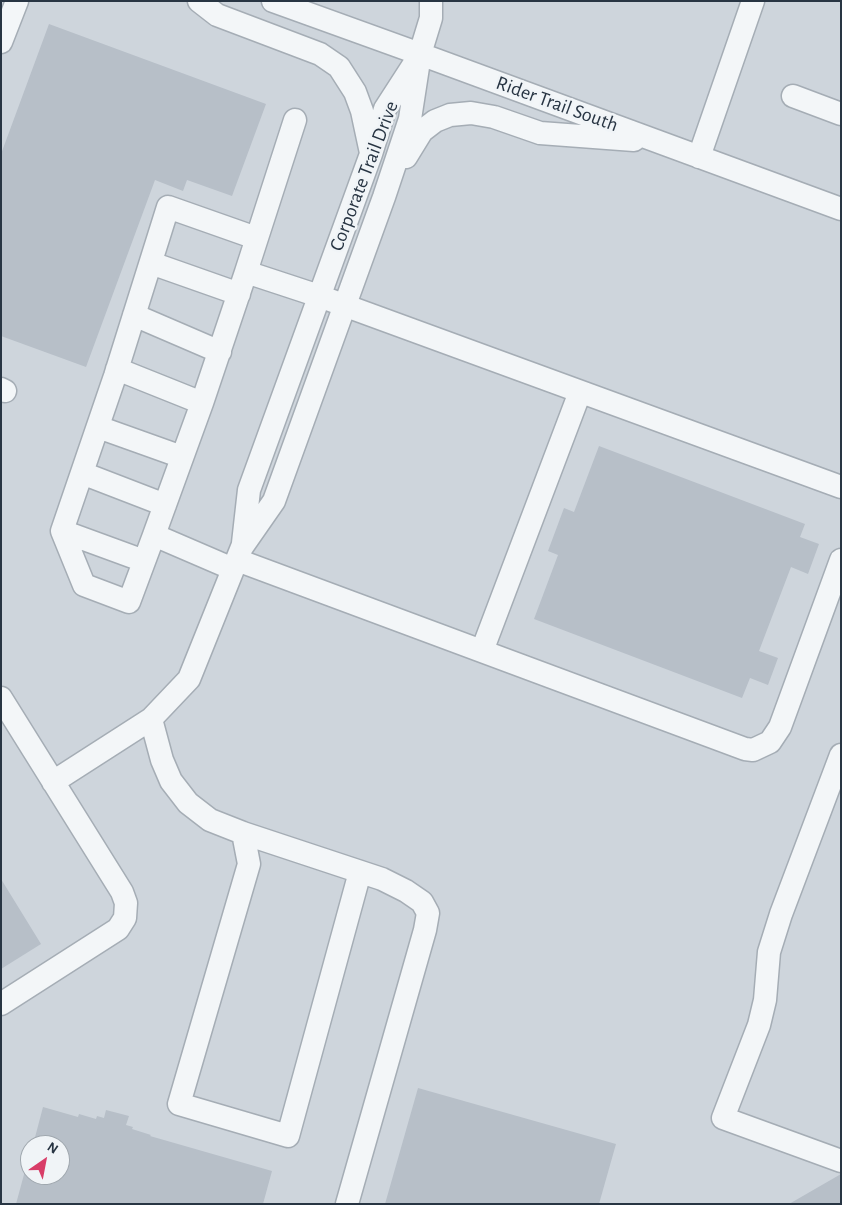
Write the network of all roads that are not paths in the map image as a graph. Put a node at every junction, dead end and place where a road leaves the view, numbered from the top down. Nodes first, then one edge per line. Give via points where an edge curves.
1 (17, 1) edge
2 (198, 1) edge
3 (273, 1) edge
4 (431, 1) edge
5 (753, 1) edge
6 (1, 42) edge
7 (420, 54) junction
8 (793, 96) dead end
9 (841, 114) edge
10 (295, 120) dead end
11 (660, 142) junction
12 (371, 154) junction
13 (699, 157) junction
14 (384, 197) junction
15 (841, 209) edge
16 (256, 238) junction
17 (151, 263) junction
18 (246, 272) junction
19 (239, 294) junction
20 (319, 296) junction
21 (344, 306) junction
22 (134, 315) junction
23 (220, 352) junction
24 (117, 369) junction
25 (580, 392) junction
26 (202, 403) junction
27 (98, 427) junction
28 (182, 457) junction
29 (82, 473) junction
30 (841, 487) edge
31 (165, 505) junction
32 (62, 532) junction
33 (154, 535) junction
34 (238, 559) junction
35 (841, 560) edge
36 (144, 561) junction
37 (482, 651) junction
38 (1, 698) edge
39 (151, 719) junction
40 (841, 754) edge
41 (53, 782) junction
42 (243, 833) junction
43 (360, 872) junction
44 (1, 1004) edge
45 (841, 1161) edge
46 (347, 1204) edge

1 - 6 street
2 - 12 street via 218,15 320,54 339,67 355,92 362,111
3 - 7 street, Rider Trail South
4 - 7 street via 431,18
5 - 13 street
7 - 11 street, Rider Trail South
7 - 12 street, Corporate Trail Drive via 385,108
7 - 14 street, Corporate Trail Drive via 410,119
8 - 9 street
10 - 16 street
11 - 13 street, Rider Trail South
11 - 14 street via 540,134 494,117 471,113 450,115 422,131
12 - 20 street, Corporate Trail Drive
13 - 15 street, Rider Trail South
14 - 21 street, Corporate Trail Drive
16 - 17 street via 168,207
16 - 18 street
17 - 19 street
17 - 22 street
18 - 19 street
18 - 20 street
19 - 23 street
20 - 21 street
20 - 34 street, Corporate Trail Drive via 249,490
21 - 25 street
21 - 34 street, Corporate Trail Drive via 274,501
22 - 23 street
22 - 24 street
23 - 26 street
24 - 26 street
24 - 27 street
25 - 30 street
25 - 37 street
26 - 28 street
27 - 28 street
27 - 29 street
28 - 31 street
29 - 31 street
29 - 32 street
31 - 33 street
32 - 36 street
32 - 36 street via 84,585 128,602
33 - 34 street
33 - 36 street
34 - 37 street
34 - 39 street, Corporate Trail Drive via 189,679
35 - 37 street via 780,727 770,742 753,750
38 - 41 street
39 - 41 street, Corporate Trail Drive
39 - 42 street via 162,760 182,796 210,820
40 - 45 street via 781,914 769,952 765,1000 759,1025 723,1118
41 - 44 street via 122,892 126,903 125,918 118,929
42 - 43 street
42 - 43 street via 249,864 179,1104 288,1136
43 - 46 street via 406,891 422,902 428,913

